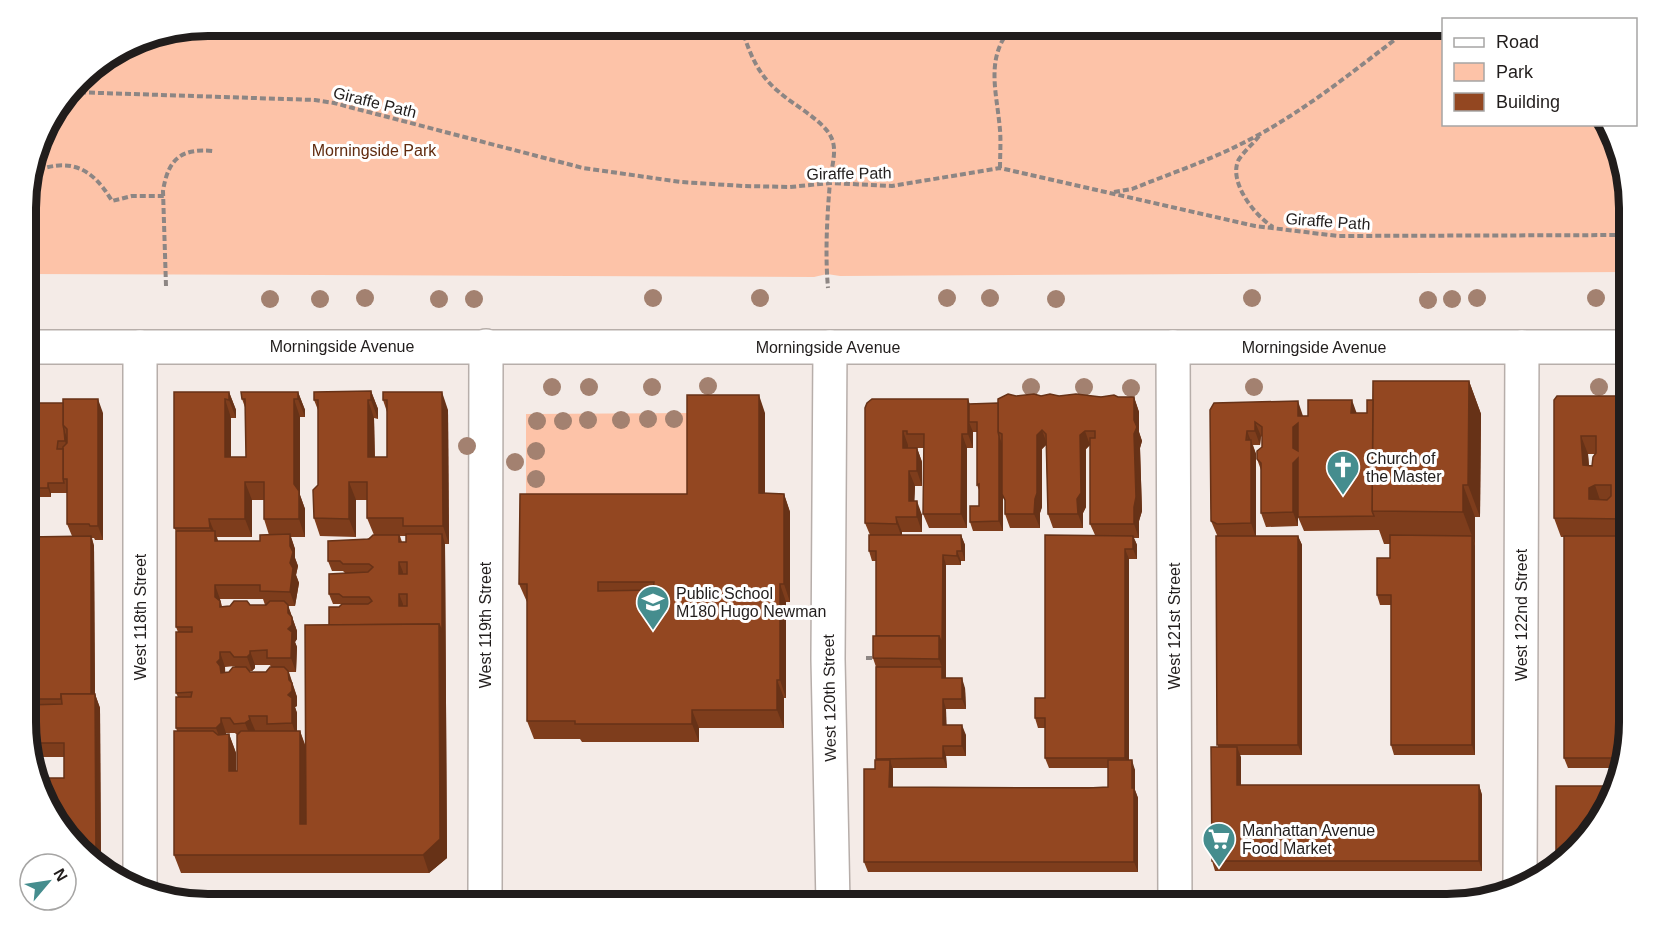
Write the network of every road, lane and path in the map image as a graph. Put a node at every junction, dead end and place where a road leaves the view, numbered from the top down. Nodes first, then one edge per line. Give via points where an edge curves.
1 (537, 36) edge
2 (614, 36) edge
3 (744, 36) edge
4 (1004, 36) edge
5 (1400, 36) edge
6 (81, 92) edge
7 (1262, 133) junction
8 (213, 151) dead end
9 (1000, 168) junction
10 (41, 169) edge
11 (830, 183) junction
12 (1110, 192) junction
13 (164, 196) junction
14 (1276, 229) junction
15 (1619, 235) edge
16 (166, 286) dead end
17 (828, 288) dead end
18 (486, 346) junction
19 (36, 347) edge
20 (140, 347) junction
21 (830, 347) junction
22 (1173, 347) junction
23 (1522, 347) junction
24 (1619, 347) edge
25 (866, 658) dead end
26 (879, 658) edge
27 (1520, 877) edge
28 (140, 880) edge
29 (485, 894) edge
30 (833, 894) edge
31 (1174, 894) edge

1 - 2 path
3 - 11 path via 764,78 831,135 834,146
4 - 9 path via 996,55 993,77
5 - 7 path via 1314,102
6 - 11 path, Giraffe Path via 315,100 583,168 732,186
7 - 12 path via 1132,189
7 - 14 path via 1239,160 1236,171 1250,207
8 - 13 path via 188,151 178,157 165,178
9 - 11 path, Giraffe Path via 892,186
9 - 12 path, Giraffe Path
10 - 13 path via 55,164 71,166 96,177 112,201 132,196
11 - 17 path
12 - 14 path, Giraffe Path
13 - 16 path
14 - 15 path, Giraffe Path via 1338,236
18 - 20 street, Morningside Avenue
18 - 21 street, Morningside Avenue
18 - 29 street, West 119th Street
19 - 20 street, Morningside Avenue
20 - 28 street, West 118th Street
21 - 22 street, Morningside Avenue
21 - 30 street, West 120th Street via 828,659
22 - 23 street, Morningside Avenue
22 - 31 street, West 121st Street
23 - 24 street, Morningside Avenue
23 - 27 street, West 122nd Street
25 - 26 path

